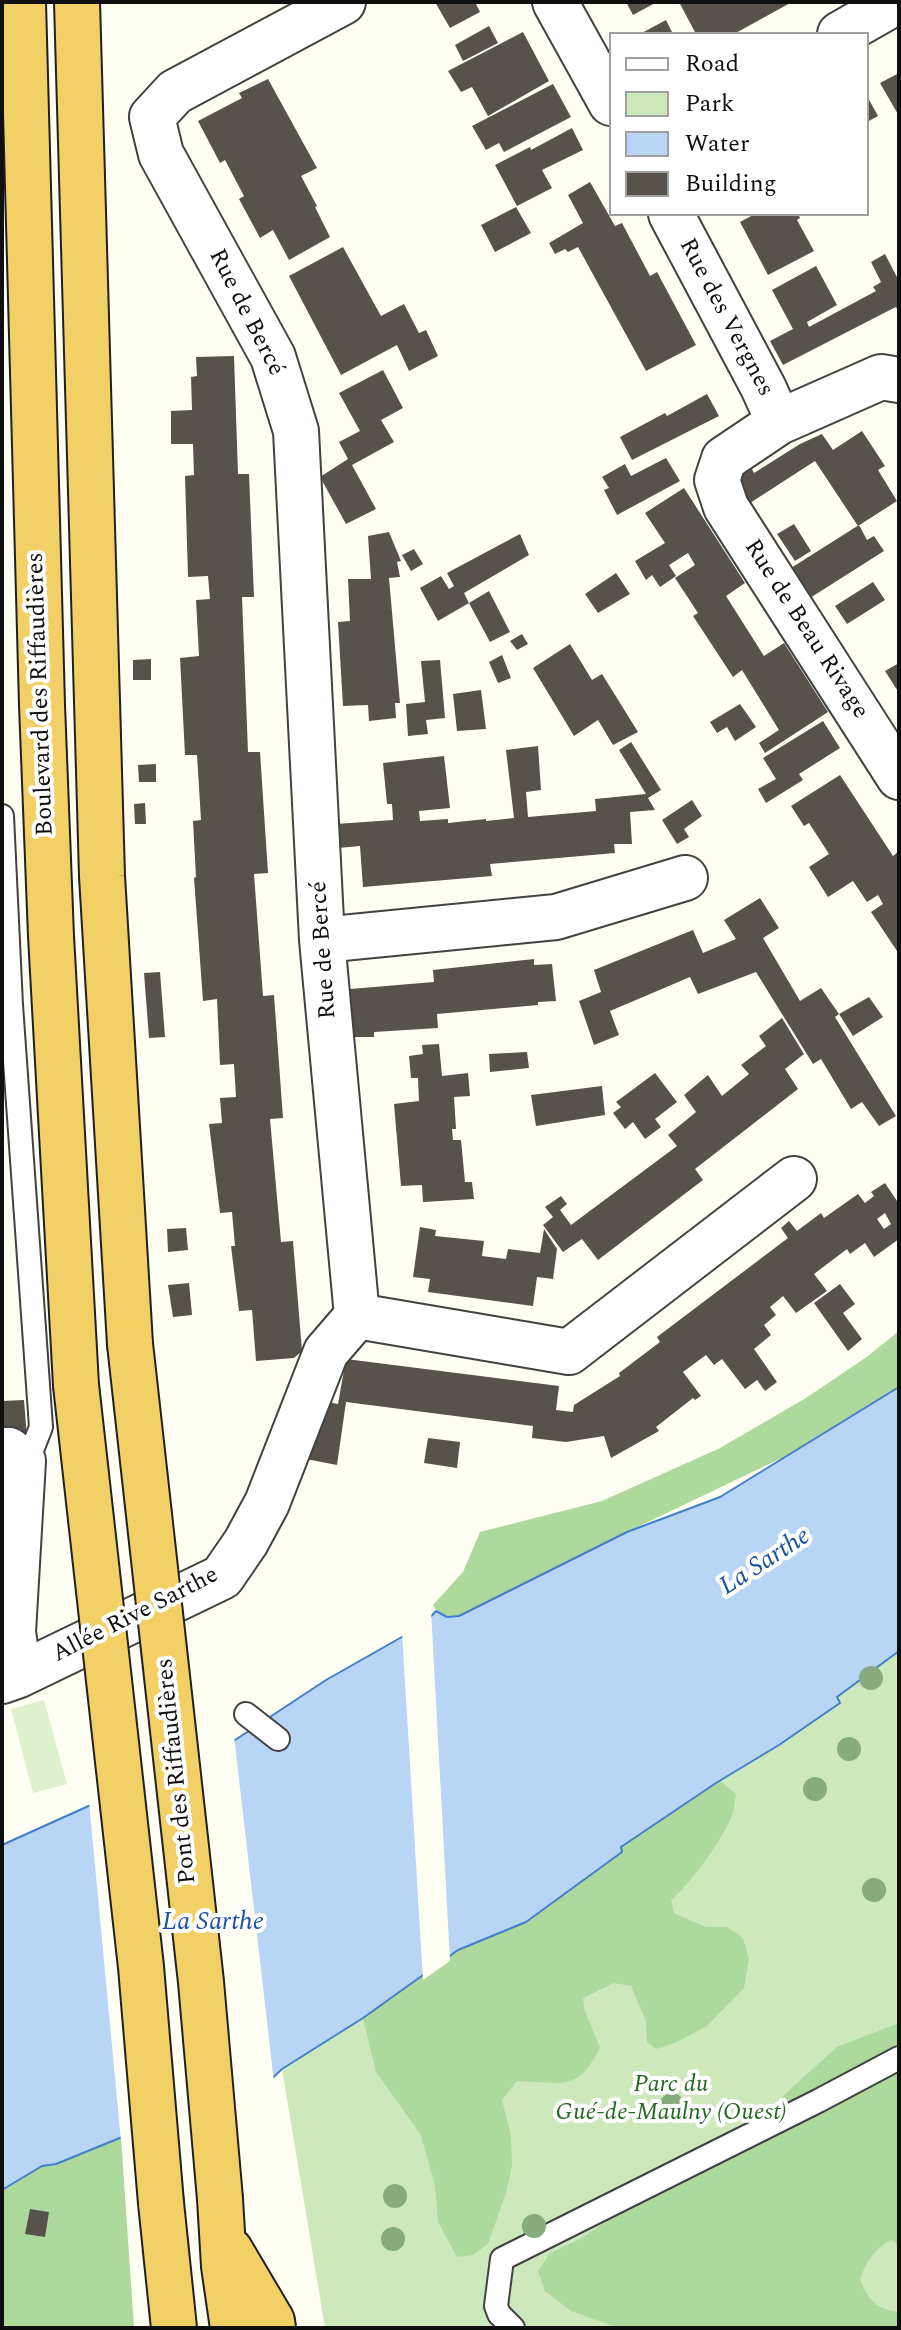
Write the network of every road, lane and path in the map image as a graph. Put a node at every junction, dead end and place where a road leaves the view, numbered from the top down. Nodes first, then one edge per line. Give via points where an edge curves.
1 (23, 2) edge
2 (77, 2) edge
3 (343, 2) edge
4 (555, 2) edge
5 (896, 2) edge
6 (844, 32) edge
7 (609, 99) edge
8 (672, 216) edge
9 (899, 380) edge
10 (779, 422) junction
11 (899, 777) edge
12 (2, 816) edge
13 (685, 878) dead end
14 (322, 940) junction
15 (794, 1179) dead end
16 (357, 1316) junction
17 (12, 1456) edge
18 (11, 1678) edge
19 (246, 1714) dead end
20 (278, 1739) dead end
21 (899, 2058) edge
22 (165, 2252) junction
23 (253, 2326) edge
24 (149, 2328) edge
25 (174, 2328) edge
26 (513, 2328) edge

1 - 22 highway, Boulevard des Riffaudières, bridge via 42,705 76,1385 141,1967
2 - 23 highway, Pont des Riffaudières, bridge via 102,876 130,1344 200,1967 221,2217
3 - 14 street, Rue de Bercé via 175,92 152,117 161,154 273,357 296,431
4 - 7 street
5 - 6 street
8 - 10 street, Rue des Vergnes
9 - 10 street via 881,377
10 - 11 street, Rue de Beau Rivage via 724,459 717,480 726,507
12 - 17 lane via 41,1427 32,1450
13 - 14 street via 556,917
14 - 16 street, Rue de Bercé
15 - 16 street via 569,1352
16 - 18 street, Allée Rive Sarthe via 326,1352 267,1503 222,1577
17 - 18 street
19 - 20 lane
21 - 26 lane via 502,2259 496,2306
22 - 24 highway
22 - 25 highway

